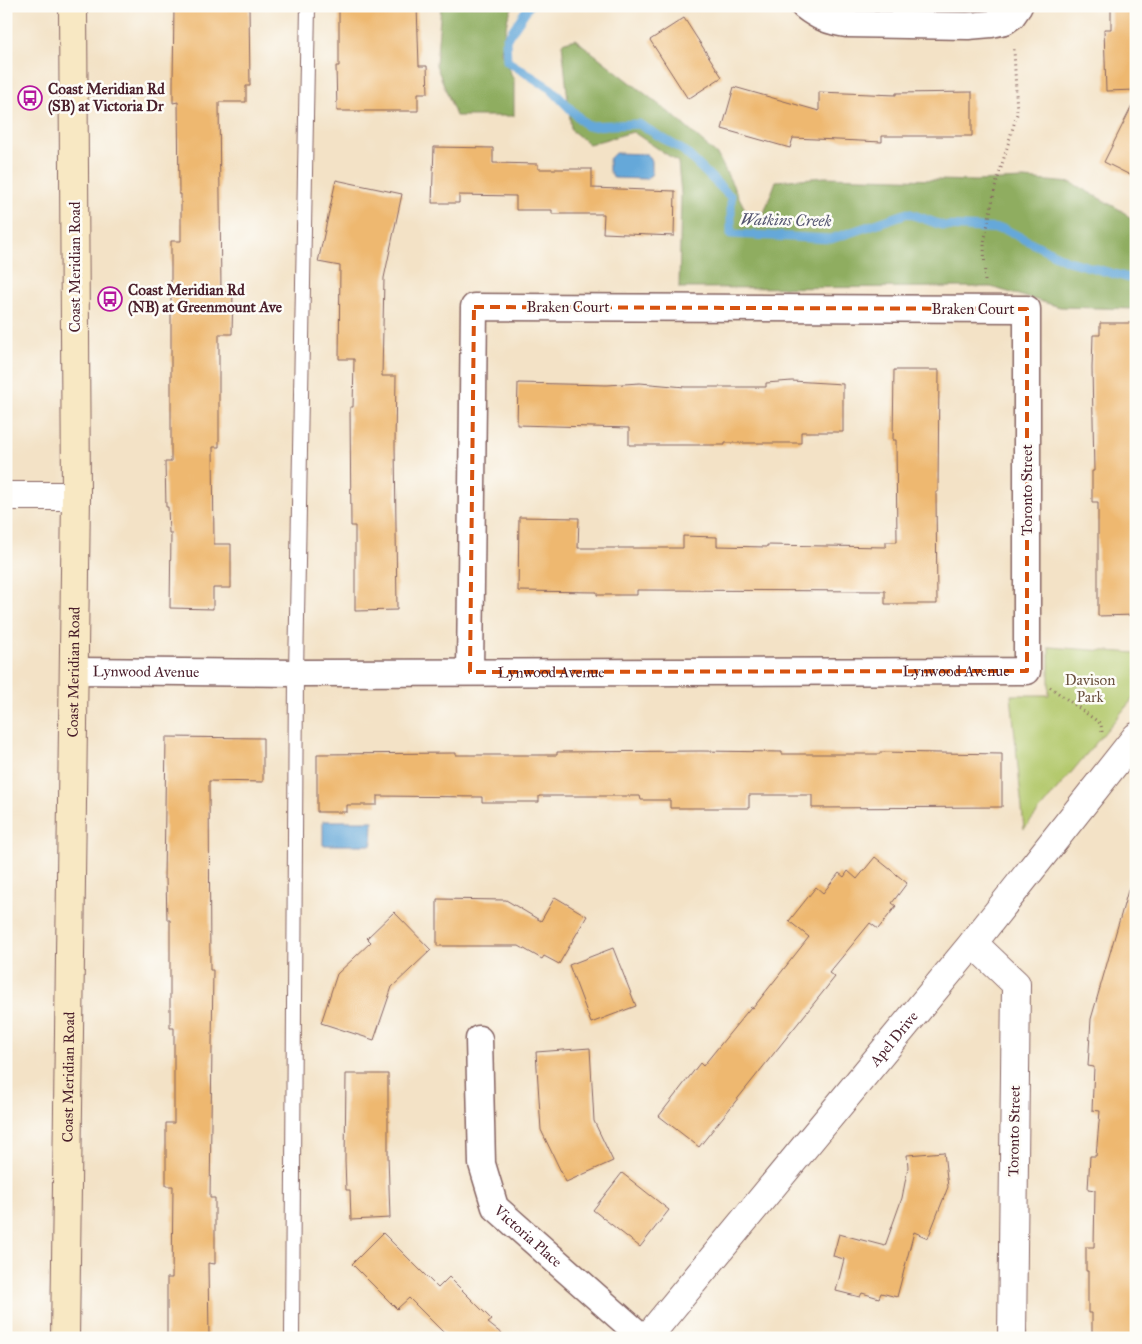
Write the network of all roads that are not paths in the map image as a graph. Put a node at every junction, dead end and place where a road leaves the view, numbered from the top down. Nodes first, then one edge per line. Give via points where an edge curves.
1 (73, 6) edge
2 (308, 6) edge
3 (804, 6) edge
4 (1016, 11) edge
5 (1027, 309) joint
6 (6, 496) edge
7 (76, 496) junction
8 (75, 671) junction
9 (1027, 671) joint
10 (470, 672) junction
11 (296, 673) junction
12 (1136, 738) edge
13 (973, 943) junction
14 (479, 1039) dead end
15 (65, 1338) edge
16 (292, 1338) edge
17 (643, 1338) edge
18 (648, 1338) edge
19 (1012, 1338) edge

1 - 7 main road, Coast Meridian Road
2 - 11 lane
3 - 4 street via 831,22 847,24 999,24
5 - 9 street, Toronto Street
5 - 10 street, Braken Court via 474,307
6 - 7 street
7 - 8 main road, Coast Meridian Road
8 - 11 street, Lynwood Avenue
8 - 15 main road, Coast Meridian Road
9 - 10 street, Lynwood Avenue
10 - 11 street, Lynwood Avenue
11 - 16 lane
12 - 13 street, Apel Drive
13 - 18 street, Apel Drive
13 - 19 street, Toronto Street via 1016,984
14 - 17 street, Victoria Place via 482,1164 495,1207

